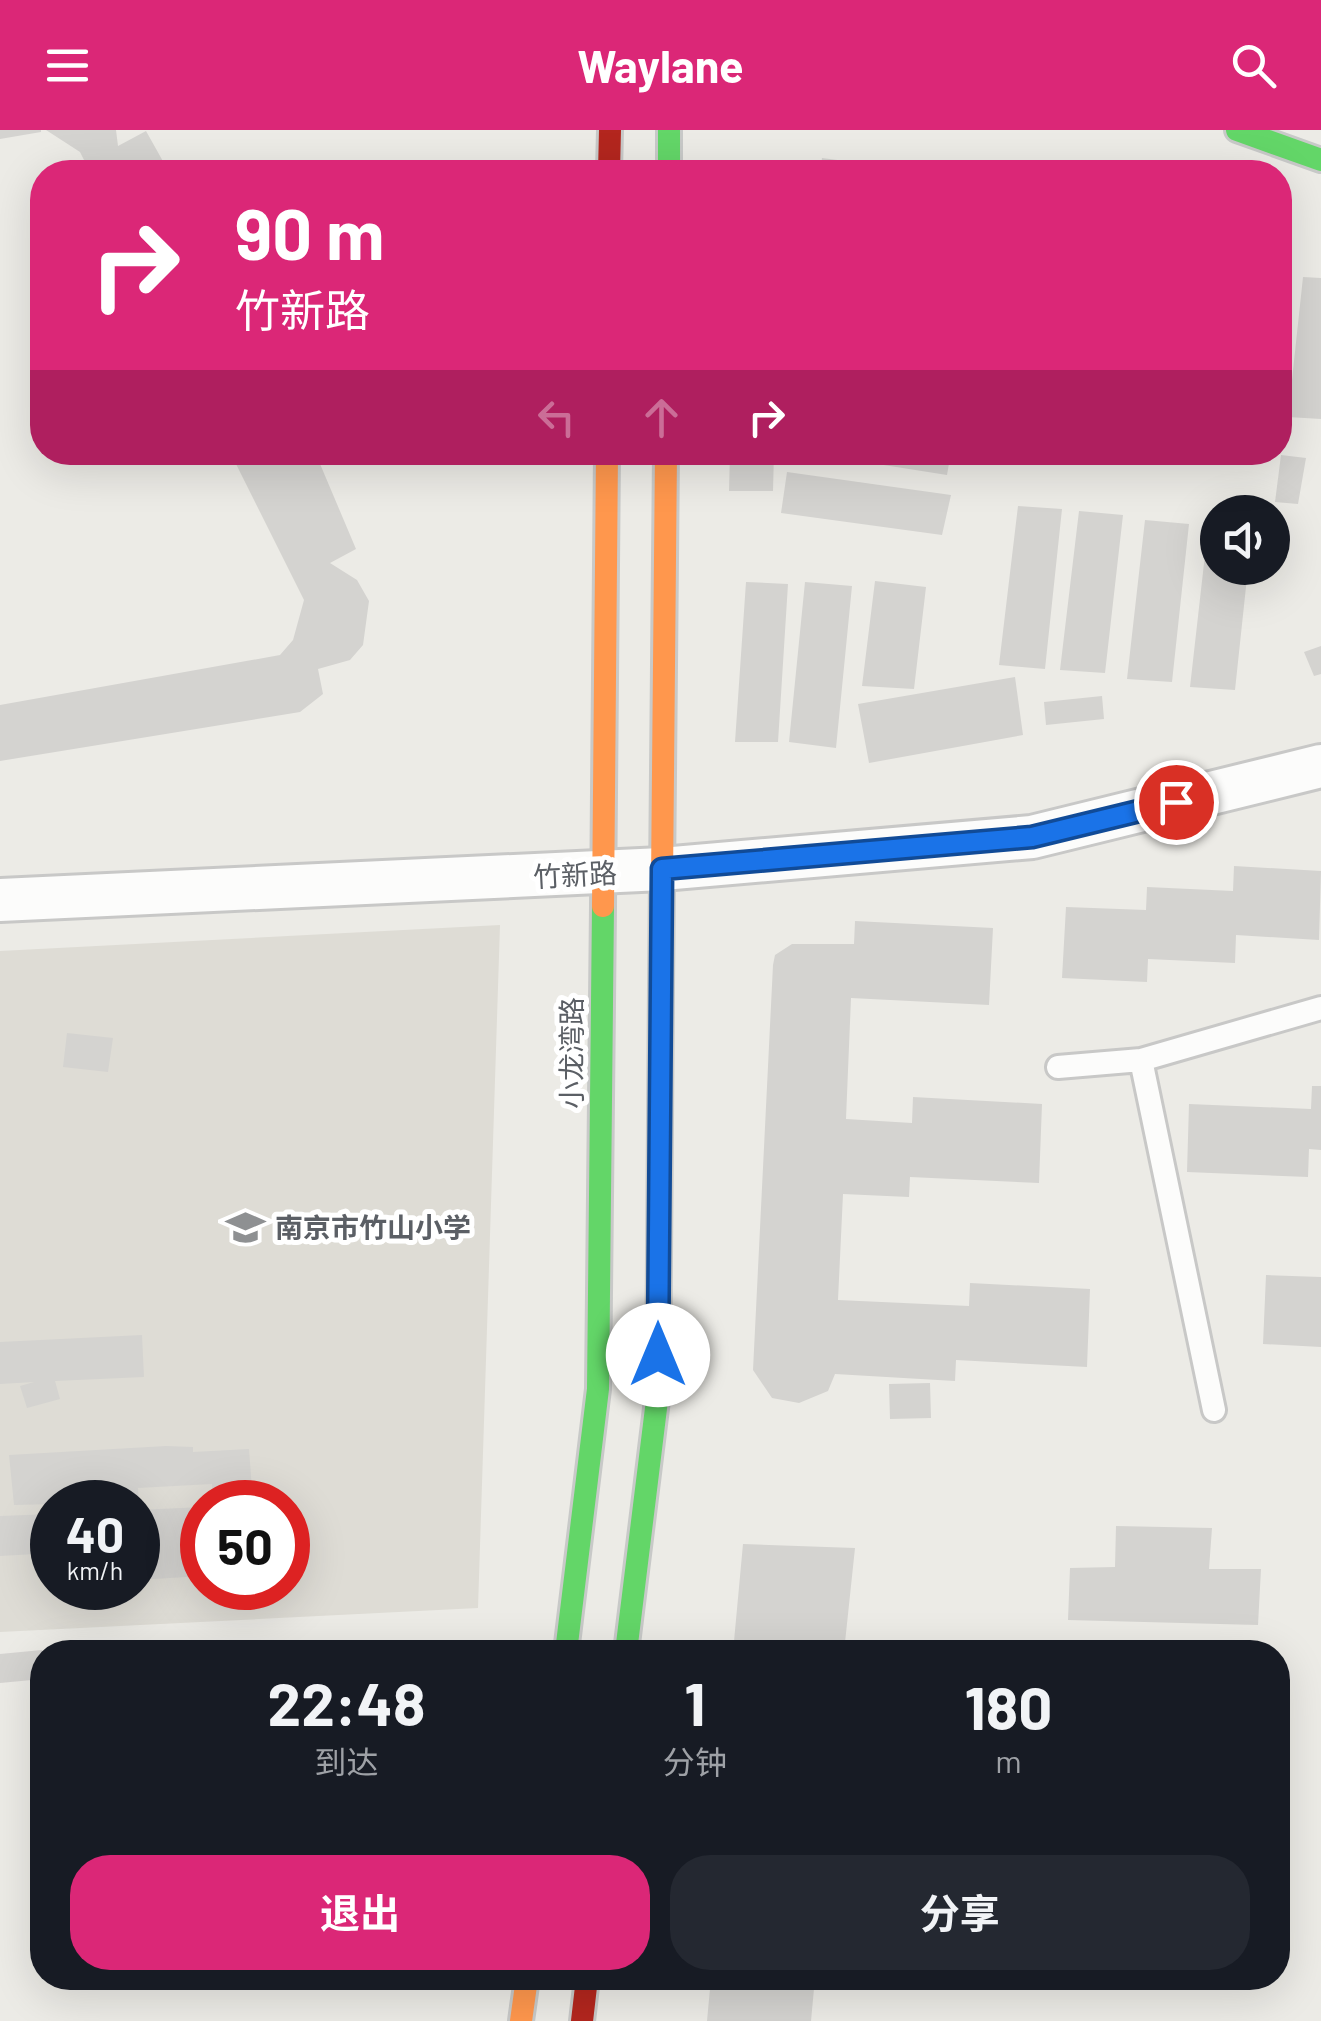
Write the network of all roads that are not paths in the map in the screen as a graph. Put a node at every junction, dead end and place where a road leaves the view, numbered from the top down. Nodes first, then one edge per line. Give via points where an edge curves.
1 (610, 130) edge
2 (670, 130) edge
3 (1237, 130) edge
4 (609, 160) edge
5 (669, 160) edge
6 (1321, 160) edge
7 (606, 465) edge
8 (666, 465) edge
9 (1321, 766) edge
10 (662, 869) junction
11 (602, 872) junction
12 (0, 900) edge
13 (1321, 1008) edge
14 (1141, 1060) junction
15 (1058, 1066) dead end
16 (1214, 1410) dead end
17 (567, 1640) edge
18 (627, 1640) edge
19 (525, 1990) edge
20 (586, 1990) edge
21 (520, 2021) edge
22 (582, 2021) edge

1 - 4 main road
2 - 5 main road
3 - 6 main road
7 - 11 main road, 小龙湾路
8 - 10 main road
9 - 10 street, 竹新路 via 1032,837
10 - 11 street, 竹新路
10 - 18 main road via 658,1392
11 - 12 street, 竹新路
11 - 17 main road, 小龙湾路 via 598,1388
13 - 14 lane
14 - 15 lane
14 - 16 lane
19 - 21 main road
20 - 22 main road

